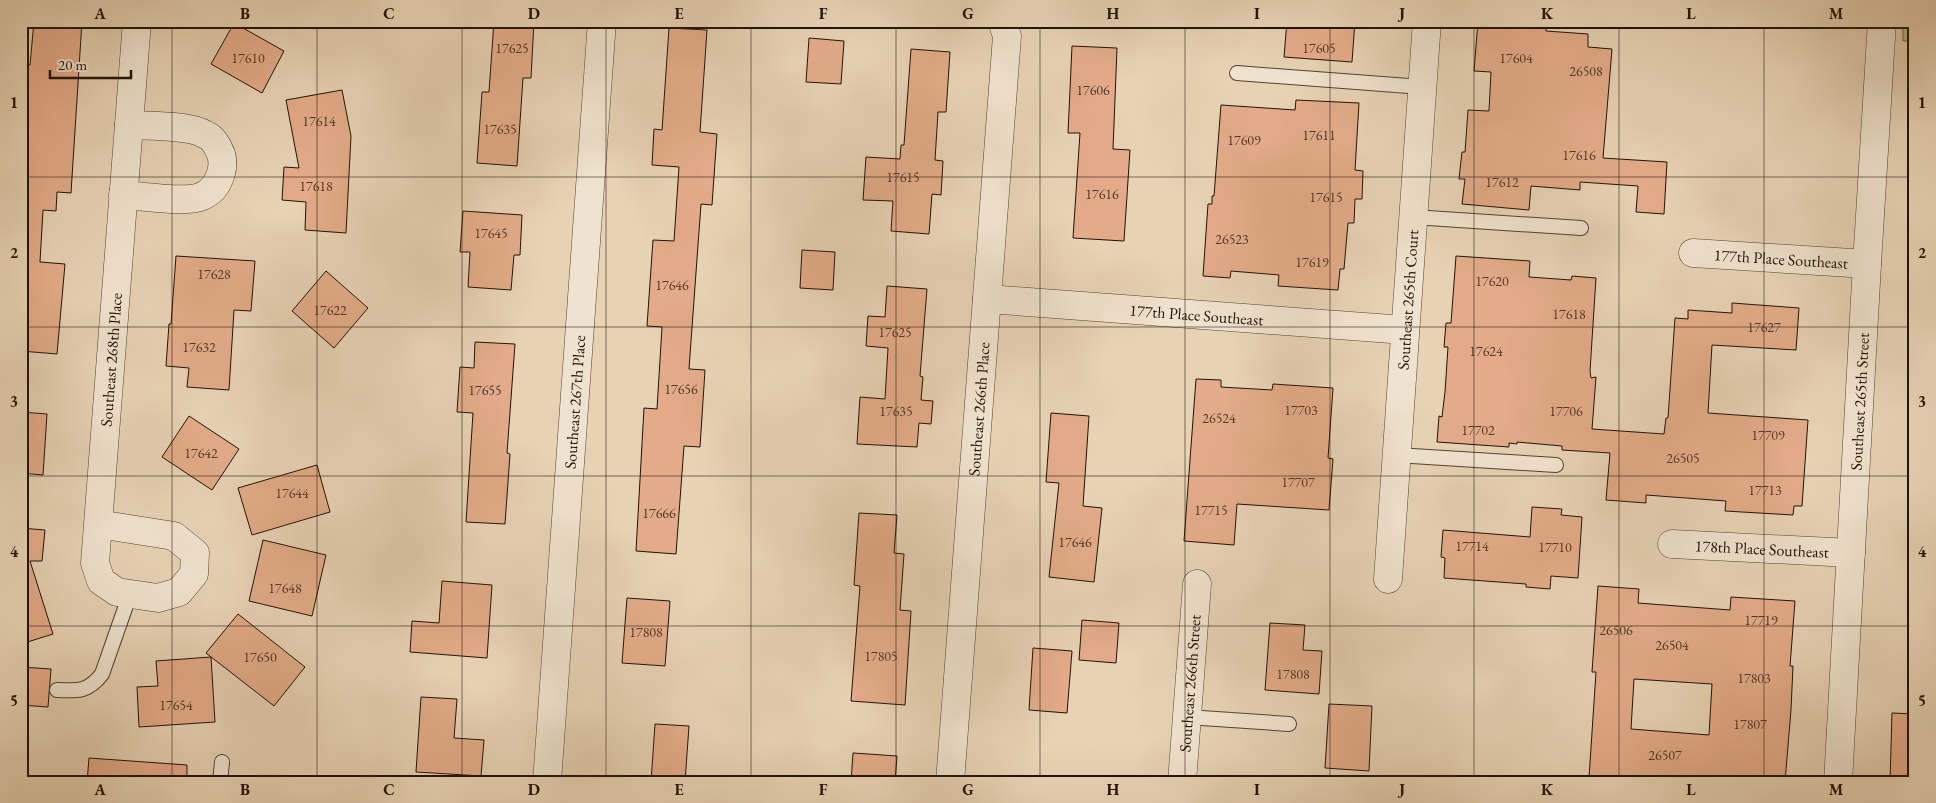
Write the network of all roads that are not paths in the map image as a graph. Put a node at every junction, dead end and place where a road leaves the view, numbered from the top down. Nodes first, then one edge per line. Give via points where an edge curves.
1 (137, 21) edge
2 (602, 21) edge
3 (1427, 21) edge
4 (1882, 21) edge
5 (1004, 29) edge
6 (1237, 73) dead end
7 (1422, 87) junction
8 (129, 125) junction
9 (123, 195) junction
10 (1413, 217) junction
11 (1581, 228) dead end
12 (1693, 253) dead end
13 (1867, 264) junction
14 (986, 299) junction
15 (1405, 330) junction
16 (1396, 455) junction
17 (1556, 465) dead end
18 (98, 524) junction
19 (1672, 544) dead end
20 (1851, 553) junction
21 (1388, 579) dead end
22 (1197, 584) dead end
23 (130, 594) junction
24 (57, 690) dead end
25 (1187, 717) junction
26 (1289, 724) dead end
27 (222, 762) dead end
28 (220, 782) edge
29 (547, 782) edge
30 (950, 782) edge
31 (1182, 782) edge
32 (1838, 782) edge

1 - 8 street, Southeast 268th Place
2 - 29 street, Southeast 267th Place
3 - 7 street, Southeast 265th Court
4 - 13 street, Southeast 265th Street
5 - 14 street, Southeast 266th Place
6 - 7 lane
7 - 10 street, Southeast 265th Court
8 - 9 street, Southeast 268th Place
8 - 9 street via 204,133 215,142 223,167 211,191 198,198
9 - 18 street, Southeast 268th Place
10 - 11 lane
10 - 15 street, Southeast 265th Court
12 - 13 street, 177th Place Southeast
13 - 20 street, Southeast 265th Street
14 - 15 street, 177th Place Southeast
14 - 30 street, Southeast 266th Place
15 - 16 street, Southeast 265th Court
16 - 17 lane
16 - 21 street, Southeast 265th Court
18 - 23 street, Southeast 268th Place via 95,563 101,581 117,592
18 - 23 street, Southeast 268th Place via 174,536 195,553 194,574 179,592 158,598
19 - 20 street, 178th Place Southeast
20 - 32 street, Southeast 265th Street
22 - 25 street, Southeast 266th Street
23 - 24 lane via 102,674 96,682 86,689
25 - 26 lane
25 - 31 street, Southeast 266th Street
27 - 28 lane

